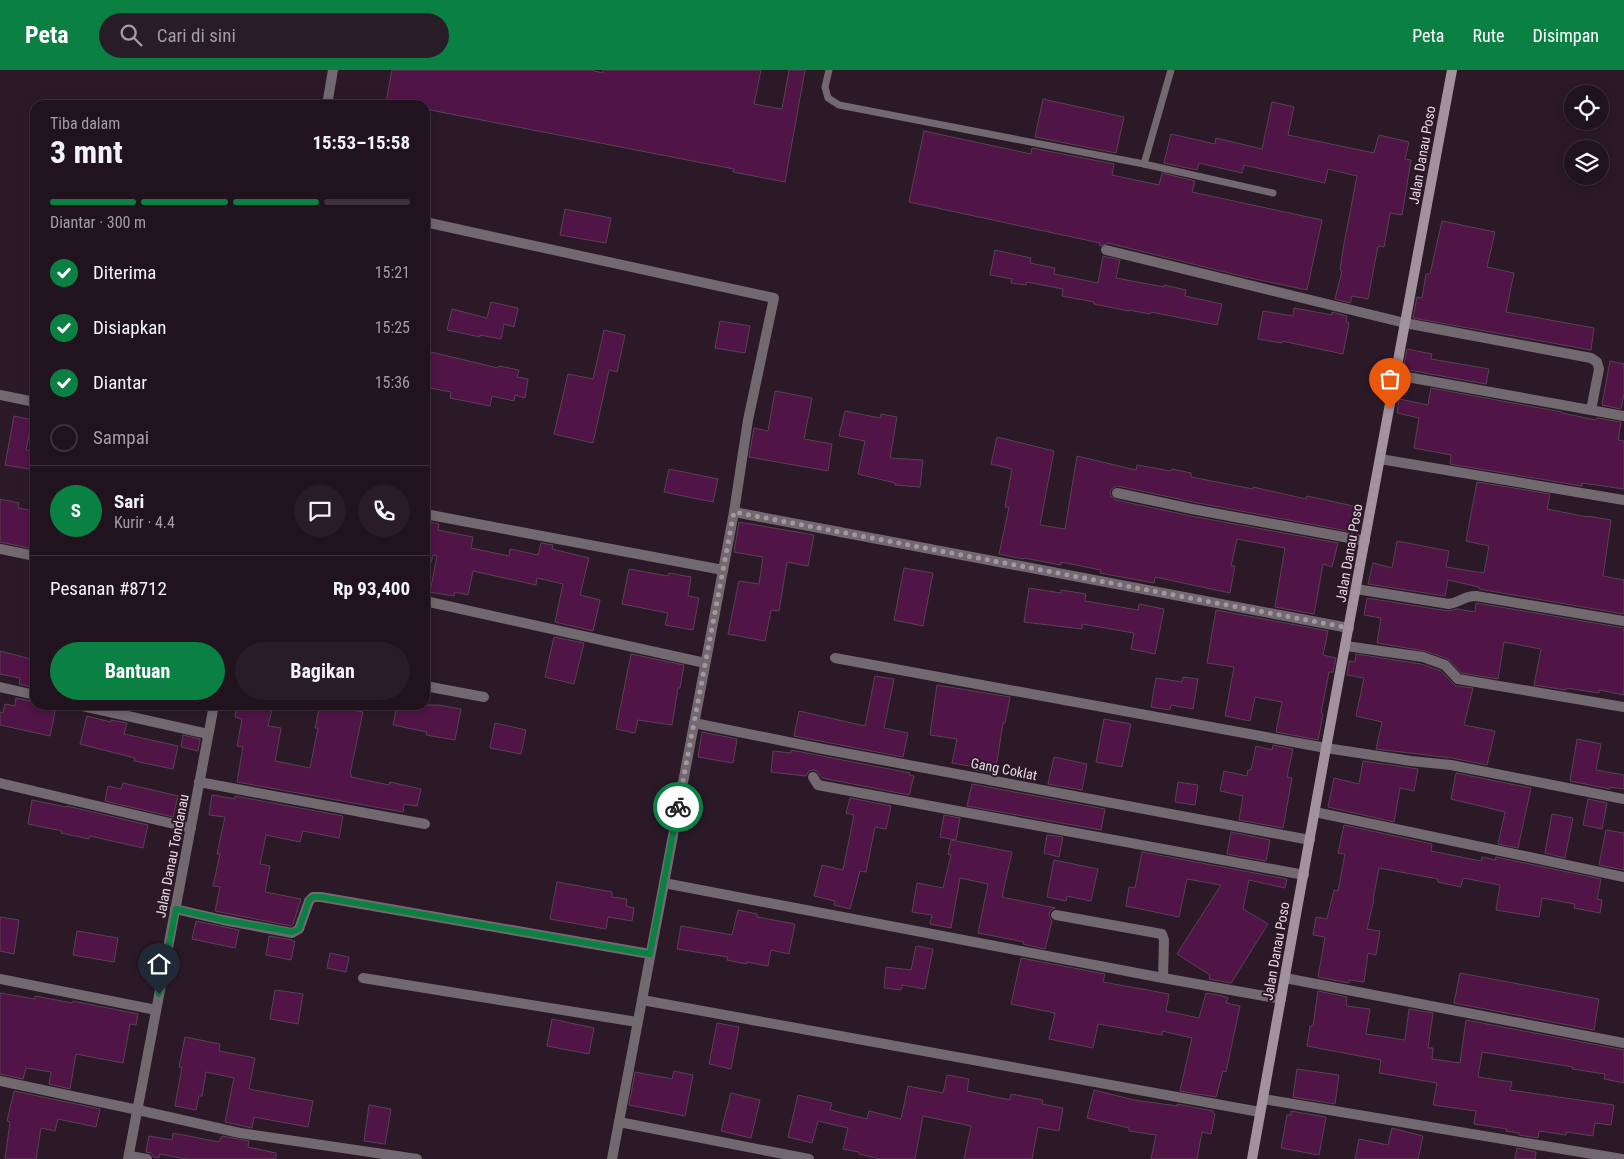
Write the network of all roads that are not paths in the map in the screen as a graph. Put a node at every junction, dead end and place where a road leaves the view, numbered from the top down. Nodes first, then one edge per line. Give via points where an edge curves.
1 (334, 70) edge
2 (829, 70) edge
3 (1171, 70) edge
4 (1452, 70) edge
5 (328, 100) edge
6 (1144, 164) junction
7 (1273, 193) dead end
8 (430, 223) edge
9 (1106, 250) dead end
10 (1405, 323) junction
11 (1396, 375) junction
12 (0, 395) edge
13 (30, 401) edge
14 (1591, 410) junction
15 (1624, 416) edge
16 (1380, 459) junction
17 (1117, 493) dead end
18 (1624, 500) edge
19 (734, 512) junction
20 (430, 515) edge
21 (1365, 541) junction
22 (0, 549) edge
23 (30, 555) edge
24 (722, 570) junction
25 (1356, 590) junction
26 (430, 602) edge
27 (1624, 621) edge
28 (1349, 628) junction
29 (1346, 646) junction
30 (834, 658) dead end
31 (705, 663) junction
32 (430, 687) edge
33 (0, 688) edge
34 (30, 694) edge
35 (484, 697) dead end
36 (1624, 707) edge
37 (100, 710) edge
38 (213, 710) edge
39 (694, 723) junction
40 (208, 734) junction
41 (1326, 748) junction
42 (813, 777) dead end
43 (199, 782) junction
44 (0, 783) edge
45 (1624, 799) edge
46 (1316, 812) junction
47 (424, 824) dead end
48 (191, 828) junction
49 (1310, 840) junction
50 (1304, 875) junction
51 (1624, 877) edge
52 (664, 883) junction
53 (176, 909) junction
54 (1056, 915) dead end
55 (650, 954) junction
56 (363, 978) dead end
57 (1163, 978) junction
58 (1285, 978) junction
59 (0, 979) edge
60 (1281, 999) junction
61 (642, 1000) junction
62 (156, 1010) junction
63 (637, 1022) junction
64 (1624, 1043) edge
65 (0, 1081) edge
66 (1262, 1099) junction
67 (138, 1110) junction
68 (1260, 1112) junction
69 (619, 1122) junction
70 (129, 1157) edge
71 (147, 1159) edge
72 (417, 1159) edge
73 (612, 1159) edge
74 (809, 1159) edge
75 (1252, 1159) edge
76 (1622, 1159) edge

1 - 5 street
2 - 6 lane via 825,87 828,98 839,105
3 - 6 lane
4 - 10 street, Jalan Danau Poso
6 - 7 lane
8 - 19 street via 774,298 748,420
9 - 10 street
10 - 11 street, Jalan Danau Poso
10 - 14 street via 1591,358 1599,369
11 - 14 street
11 - 16 street, Jalan Danau Poso
12 - 13 street
14 - 15 street
16 - 18 street
16 - 21 street, Jalan Danau Poso
17 - 21 street
19 - 24 street
19 - 28 street
20 - 24 street
21 - 25 street, Jalan Danau Poso
22 - 23 street
24 - 31 street
25 - 27 street via 1449,604 1458,603 1467,596 1476,596
25 - 28 street, Jalan Danau Poso
26 - 31 street
28 - 29 street, Jalan Danau Poso
29 - 36 street via 1423,657 1445,665 1458,678
29 - 41 street, Jalan Danau Poso
30 - 41 street
31 - 39 street
32 - 35 street
33 - 34 street
37 - 40 street
38 - 40 street, Jalan Danau Tondanau
39 - 49 street, Gang Coklat
39 - 52 street
40 - 43 street, Jalan Danau Tondanau
41 - 45 street via 1451,765
41 - 46 street, Jalan Danau Poso
42 - 50 street via 818,785 823,786
43 - 47 street
43 - 48 street, Jalan Danau Tondanau
44 - 48 street
46 - 49 street, Jalan Danau Poso
46 - 51 street
48 - 53 street, Jalan Danau Tondanau
49 - 50 street, Jalan Danau Poso
50 - 58 street, Jalan Danau Poso
52 - 55 street
52 - 57 street
53 - 55 street via 292,932 299,929 309,900 321,897
53 - 62 street, Jalan Danau Tondanau
54 - 57 street via 1162,934
55 - 61 street
56 - 63 street
57 - 60 street
58 - 60 street, Jalan Danau Poso
58 - 64 street
59 - 62 street
60 - 66 street, Jalan Danau Poso
61 - 63 street
61 - 68 street
62 - 67 street, Jalan Danau Tondanau
63 - 69 street
65 - 67 street
66 - 68 street, Jalan Danau Poso
66 - 76 street
67 - 70 street, Jalan Danau Tondanau
67 - 72 street via 240,1133
68 - 75 street, Jalan Danau Poso
69 - 73 street
69 - 74 street
70 - 71 street

